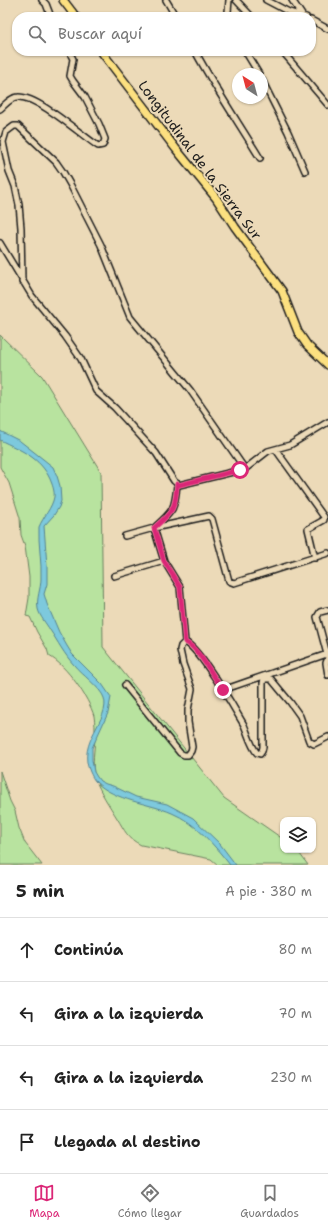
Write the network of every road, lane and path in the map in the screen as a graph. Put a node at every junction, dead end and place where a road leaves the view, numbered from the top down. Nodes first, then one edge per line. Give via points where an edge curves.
1 (42, 0) edge
2 (63, 0) edge
3 (166, 0) edge
4 (229, 0) edge
5 (236, 0) edge
6 (266, 0) edge
7 (292, 0) edge
8 (49, 12) edge
9 (72, 12) edge
10 (173, 12) edge
11 (229, 12) edge
12 (247, 12) edge
13 (289, 12) edge
14 (301, 12) edge
15 (316, 23) edge
16 (321, 26) junction
17 (328, 29) edge
18 (328, 33) edge
19 (72, 56) edge
20 (105, 56) edge
21 (197, 56) edge
22 (248, 56) edge
23 (286, 56) edge
24 (255, 68) edge
25 (268, 92) edge
26 (328, 105) edge
27 (0, 108) edge
28 (260, 158) dead end
29 (305, 170) dead end
30 (0, 242) edge
31 (22, 282) junction
32 (328, 365) edge
33 (328, 422) edge
34 (276, 450) junction
35 (245, 468) junction
36 (177, 484) junction
37 (154, 528) junction
38 (125, 536) dead end
39 (328, 553) edge
40 (315, 558) junction
41 (164, 561) junction
42 (114, 576) dead end
43 (328, 610) edge
44 (185, 642) junction
45 (328, 657) edge
46 (328, 675) edge
47 (125, 685) dead end
48 (223, 690) junction
49 (328, 737) edge

1 - 8 street
2 - 9 main road
3 - 10 street
4 - 11 street
5 - 12 street
6 - 13 street
7 - 14 street
15 - 16 street
16 - 17 street
16 - 18 street
19 - 27 street via 70,76 99,124 104,139 103,145 98,146 31,99 14,97
20 - 32 main road, Longitudinal de la Sierra Sur via 216,198 282,291 298,332 307,345
21 - 28 street
22 - 24 street
23 - 26 street
25 - 29 street
30 - 31 street
31 - 35 street via 19,205 3,142 6,132 14,126 18,126 60,167 101,245 130,317 190,390
31 - 36 street via 81,359 96,391 156,453
33 - 34 street via 290,445
34 - 35 street via 268,451
34 - 40 street via 324,517 324,520 308,529
35 - 36 street
36 - 37 street via 175,504 170,513
37 - 38 street
37 - 40 street via 209,516 231,583
37 - 41 street
39 - 40 street
41 - 42 street
41 - 44 street via 180,587
43 - 45 street via 320,612 317,617
44 - 47 street via 181,646 181,658 192,689 188,710 192,747 188,755 180,753
44 - 48 street via 196,650
45 - 46 street
45 - 48 street
48 - 49 street via 257,753 260,754 263,747 264,678 271,679 300,716 309,741 314,744

